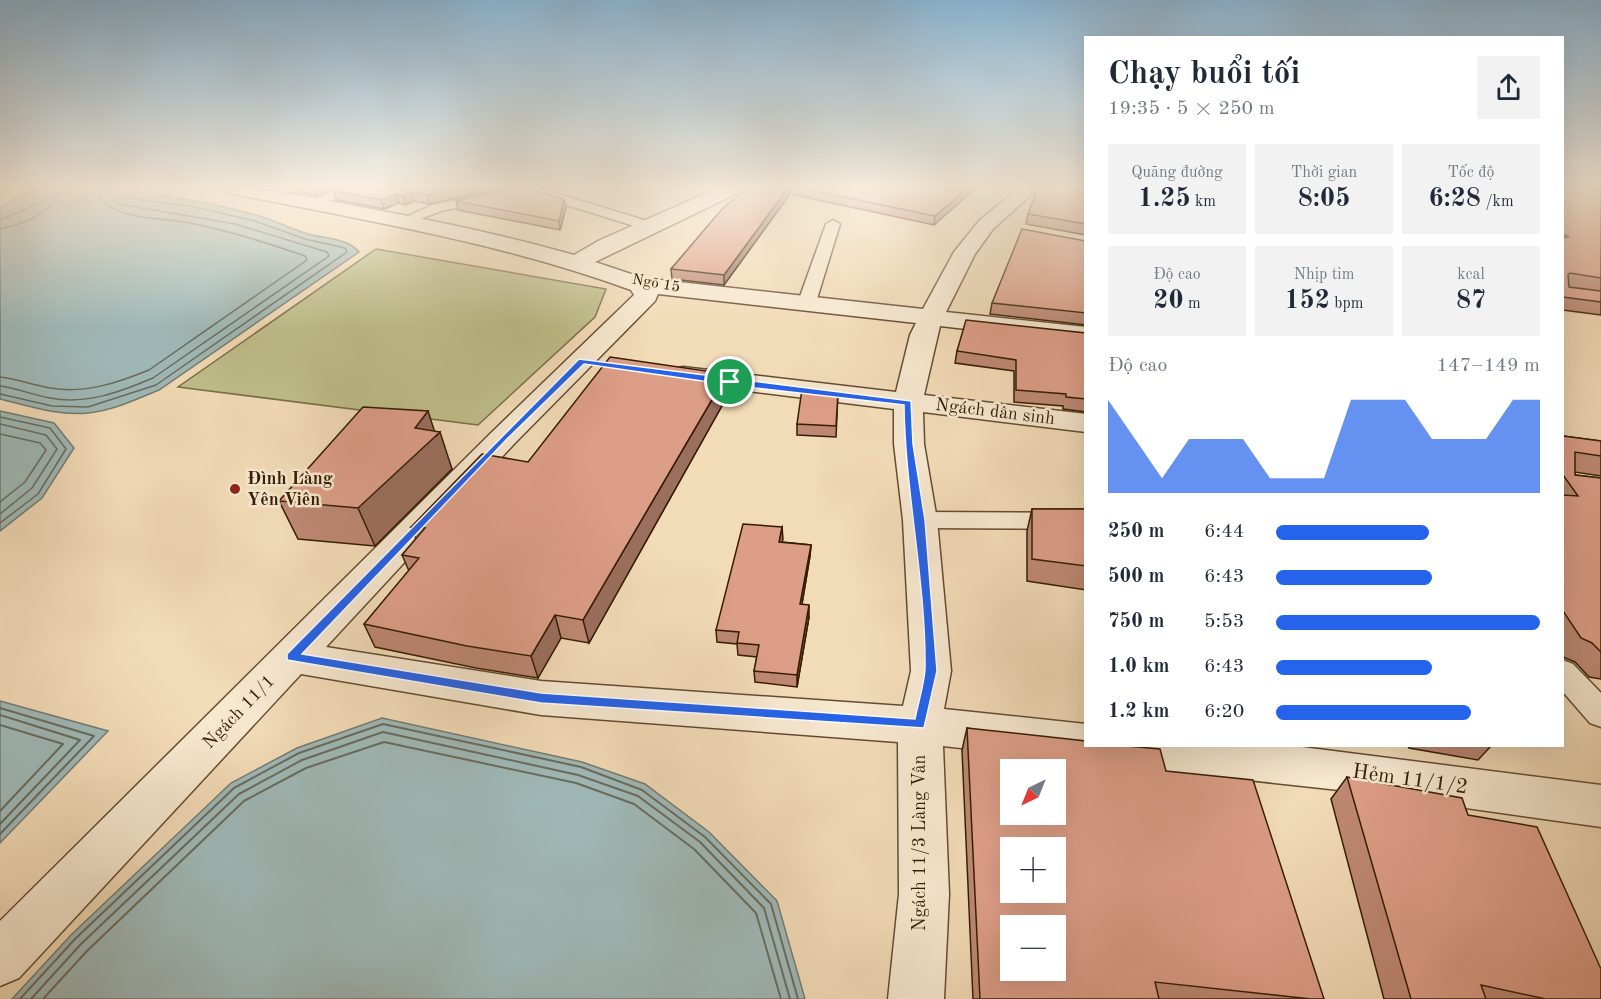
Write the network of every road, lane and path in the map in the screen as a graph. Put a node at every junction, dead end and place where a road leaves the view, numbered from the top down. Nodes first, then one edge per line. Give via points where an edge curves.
1 (461, 235) edge
2 (629, 235) edge
3 (829, 235) edge
4 (987, 235) edge
5 (575, 264) junction
6 (640, 285) junction
7 (807, 302) junction
8 (931, 316) junction
9 (1084, 335) edge
10 (652, 371) edge
11 (908, 402) junction
12 (1084, 423) edge
13 (920, 520) junction
14 (1084, 521) edge
15 (292, 657) junction
16 (1564, 673) edge
17 (1601, 714) edge
18 (920, 724) junction
19 (1084, 743) edge
20 (1121, 747) edge
21 (1601, 806) edge
22 (0, 958) edge
23 (916, 999) edge

1 - 5 street, Ngõ 15
2 - 5 street
3 - 7 lane
4 - 8 street, Ngách 11/3 Làng Vân via 965,252
5 - 6 street, Ngõ 15
6 - 7 street, Ngõ 15
6 - 15 street, Ngách 11/1 via 647,297 599,363 503,438
7 - 8 street, Ngõ 15
8 - 9 street, Ngõ 15
8 - 11 street, Ngách 11/3 Làng Vân
10 - 11 street, Ngách dân sinh
11 - 12 street, Ngách dân sinh
11 - 13 street, Ngách 11/3 Làng Vân via 909,444
13 - 14 lane
13 - 18 street, Ngách 11/3 Làng Vân via 931,671
15 - 18 street via 541,698
15 - 22 street, Ngách 11/1
16 - 17 lane
18 - 19 street
18 - 23 street, Ngách 11/3 Làng Vân via 924,894
20 - 21 street, Hẻm 11/1/2 via 1339,770

